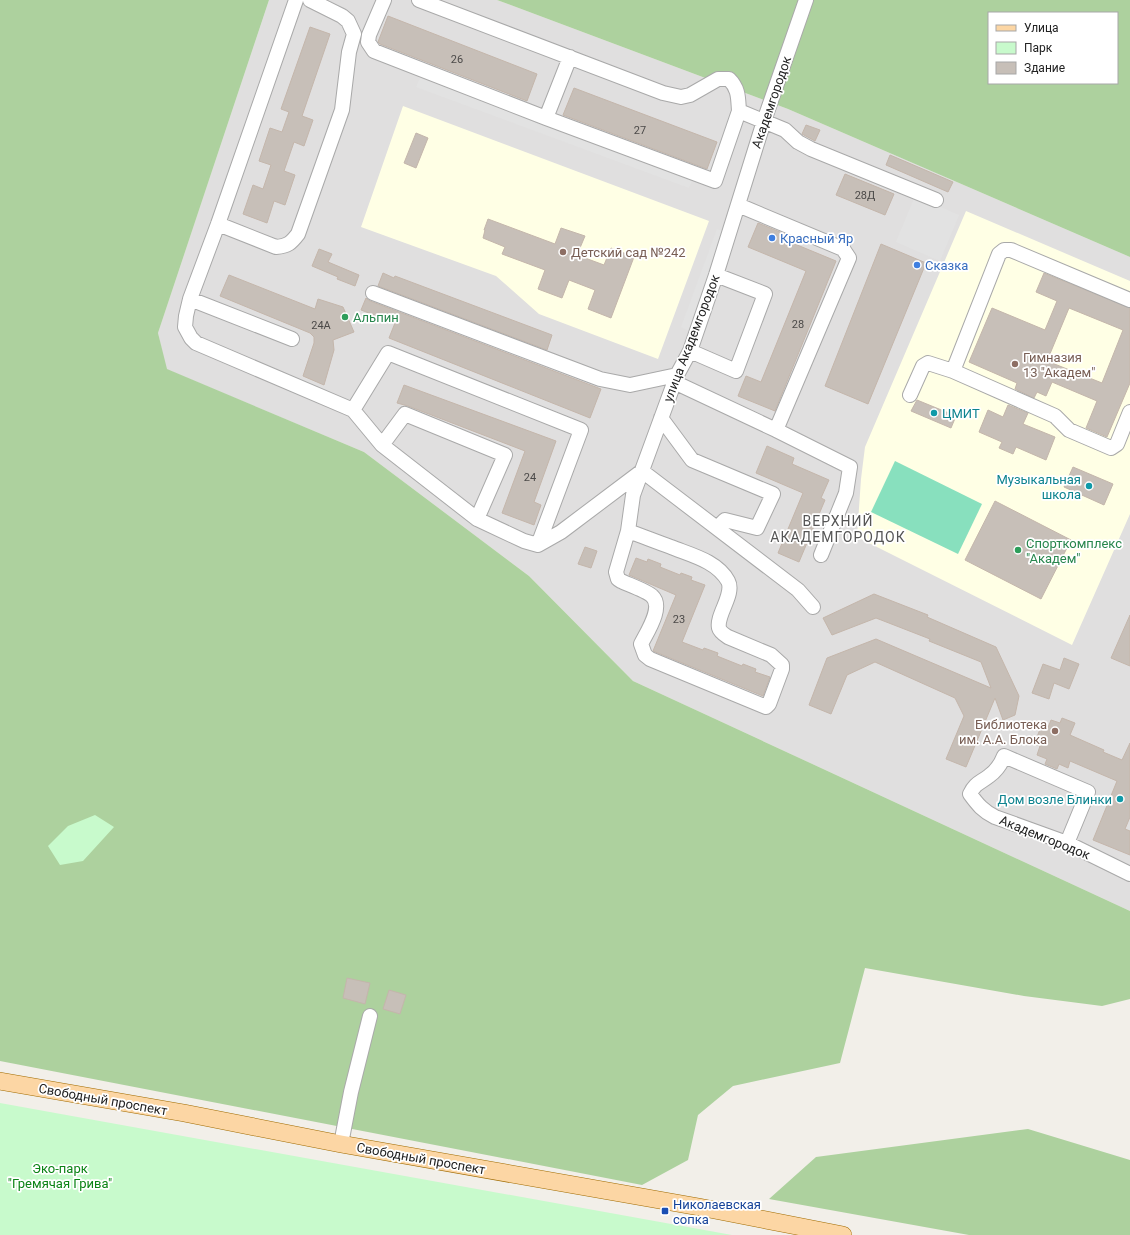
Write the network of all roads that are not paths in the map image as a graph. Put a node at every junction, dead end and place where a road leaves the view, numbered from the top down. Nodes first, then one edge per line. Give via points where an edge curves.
1 (296, 0) edge
2 (310, 0) edge
3 (384, 0) edge
4 (419, 0) edge
5 (806, 0) edge
6 (570, 57) junction
7 (739, 111) junction
8 (546, 118) junction
9 (764, 121) junction
10 (936, 200) dead end
11 (738, 205) junction
12 (218, 224) junction
13 (716, 275) junction
14 (373, 293) dead end
15 (190, 299) junction
16 (1130, 300) edge
17 (292, 339) dead end
18 (690, 351) junction
19 (953, 371) junction
20 (676, 379) junction
21 (910, 395) dead end
22 (353, 410) junction
23 (1130, 412) edge
24 (662, 418) junction
25 (776, 430) junction
26 (382, 445) junction
27 (642, 471) junction
28 (478, 519) junction
29 (717, 528) junction
30 (628, 531) junction
31 (538, 545) junction
32 (821, 555) dead end
33 (813, 607) dead end
34 (1067, 843) junction
35 (1130, 874) edge
36 (370, 1016) dead end
37 (0, 1081) edge
38 (341, 1144) junction
39 (843, 1235) edge

1 - 12 street
2 - 12 street via 342,16 348,21 354,34 349,52 342,110 298,234 286,246 276,247
3 - 8 street via 369,35 368,42 374,50
4 - 6 street
5 - 9 street, Академгородок
6 - 7 street via 663,93 681,97 690,95 718,79 729,79 735,86
6 - 8 street
7 - 8 street via 715,182
7 - 9 street
9 - 10 street via 785,130 798,142 811,149
9 - 11 street, Академгородок
11 - 13 street, улица Академгородок
11 - 25 street via 843,249 849,258
12 - 15 street
13 - 18 street, улица Академгородок
13 - 18 street via 766,294 736,371
14 - 20 street via 600,379 630,385
15 - 17 street
15 - 22 street via 185,327 196,343
16 - 19 street via 1011,250 1004,250 999,254
18 - 20 street, улица Академгородок
19 - 21 street via 928,363 923,366
19 - 23 street via 1055,416 1069,430 1111,448 1117,444
20 - 24 street, улица Академгородок
20 - 25 street
22 - 26 street
22 - 31 street via 388,353 581,430
24 - 27 street, улица Академгородок
24 - 29 street via 692,460 773,494 757,528 725,520
25 - 32 street via 850,467 846,493
26 - 28 street
26 - 28 street via 405,414 505,455
27 - 29 street
27 - 30 street, улица Академгородок via 633,495
27 - 31 street via 561,532
28 - 31 street
29 - 33 street via 798,590
30 - 30 street, улица Академгородок via 702,559 717,568 724,576 730,588 720,621 719,628 722,633 771,655 782,665 769,704 766,706 645,655 641,644 657,606 651,595 618,579 616,572
34 - 34 street, Академгородок via 985,812 970,794 974,786 1000,765 1004,756 1088,792
34 - 35 street, Академгородок
36 - 38 street
37 - 38 main road, Свободный проспект
38 - 39 main road, Свободный проспект

